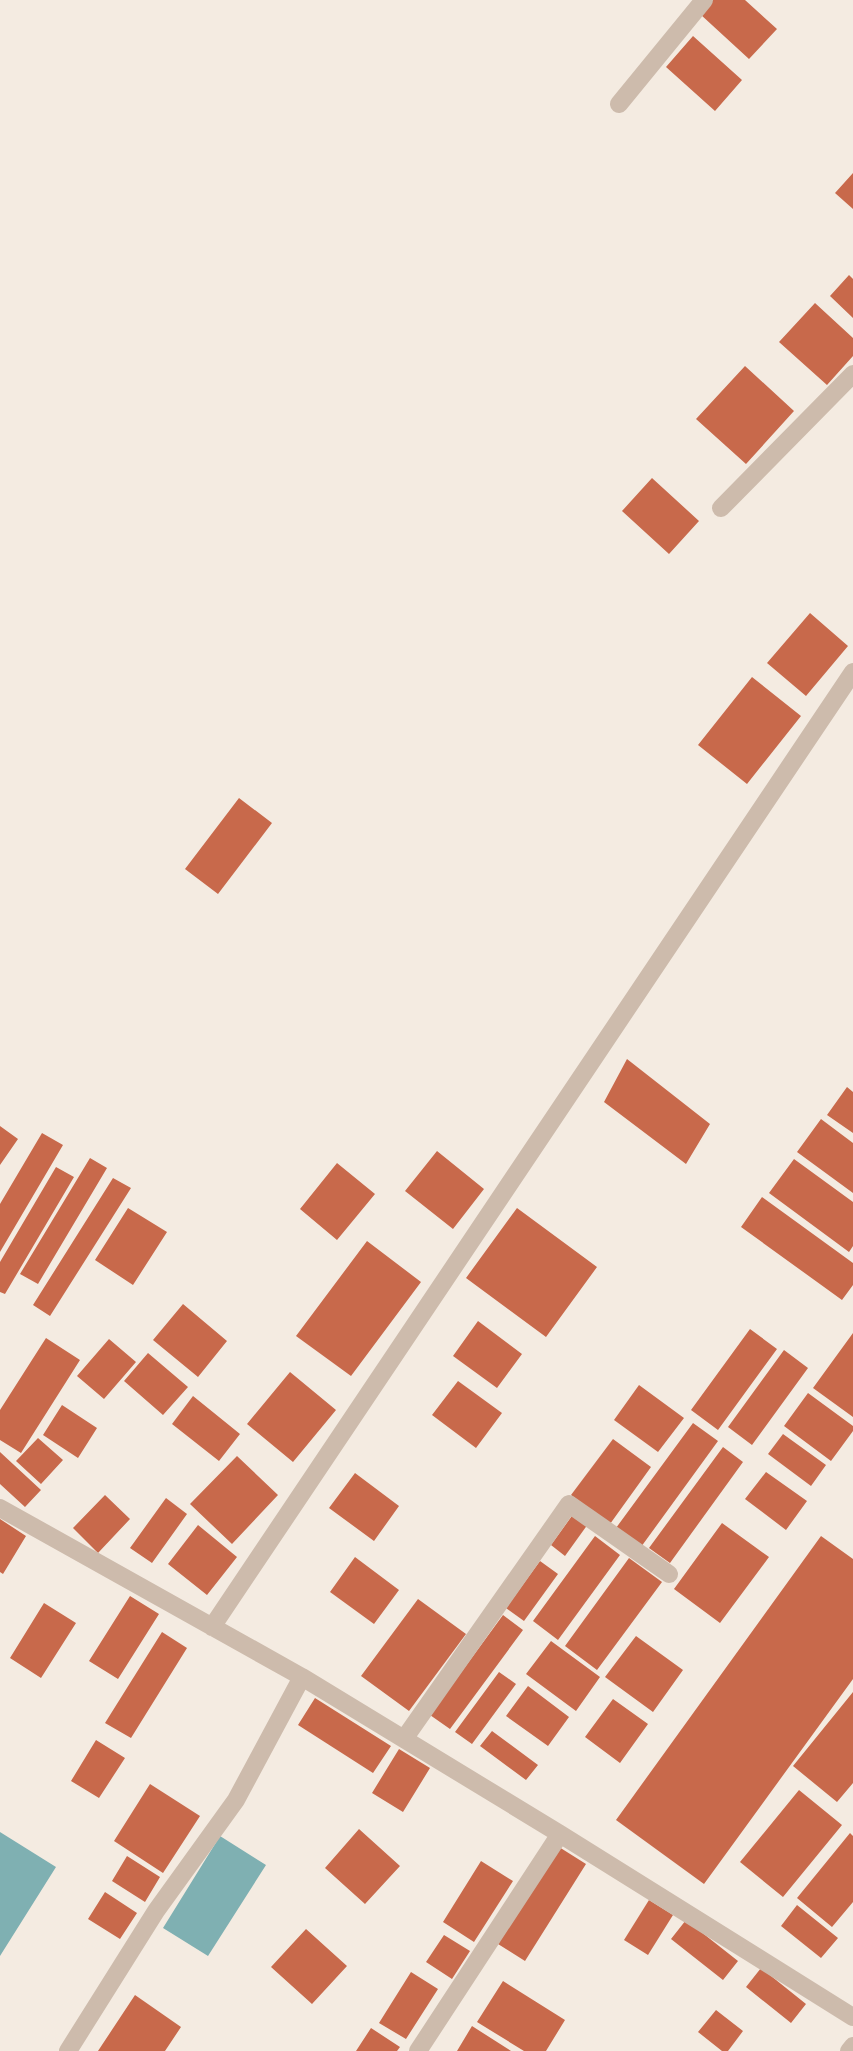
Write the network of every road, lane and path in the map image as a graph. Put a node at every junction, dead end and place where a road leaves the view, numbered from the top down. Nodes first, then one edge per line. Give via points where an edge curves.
1 (704, 0) edge
2 (619, 104) dead end
3 (853, 374) edge
4 (721, 508) dead end
5 (853, 673) edge
6 (0, 1508) edge
7 (669, 1574) dead end
8 (212, 1627) junction
9 (302, 1677) junction
10 (404, 1739) junction
11 (560, 1834) junction
12 (853, 2017) edge
13 (853, 2046) edge
14 (68, 2051) edge
15 (418, 2051) edge
16 (849, 2051) edge

1 - 2 street
3 - 4 street
5 - 8 street
6 - 8 street
7 - 10 street via 569,1504
8 - 9 street
9 - 10 street
9 - 14 street via 236,1800 156,1911
10 - 11 street
11 - 12 street
11 - 15 street
13 - 16 street

